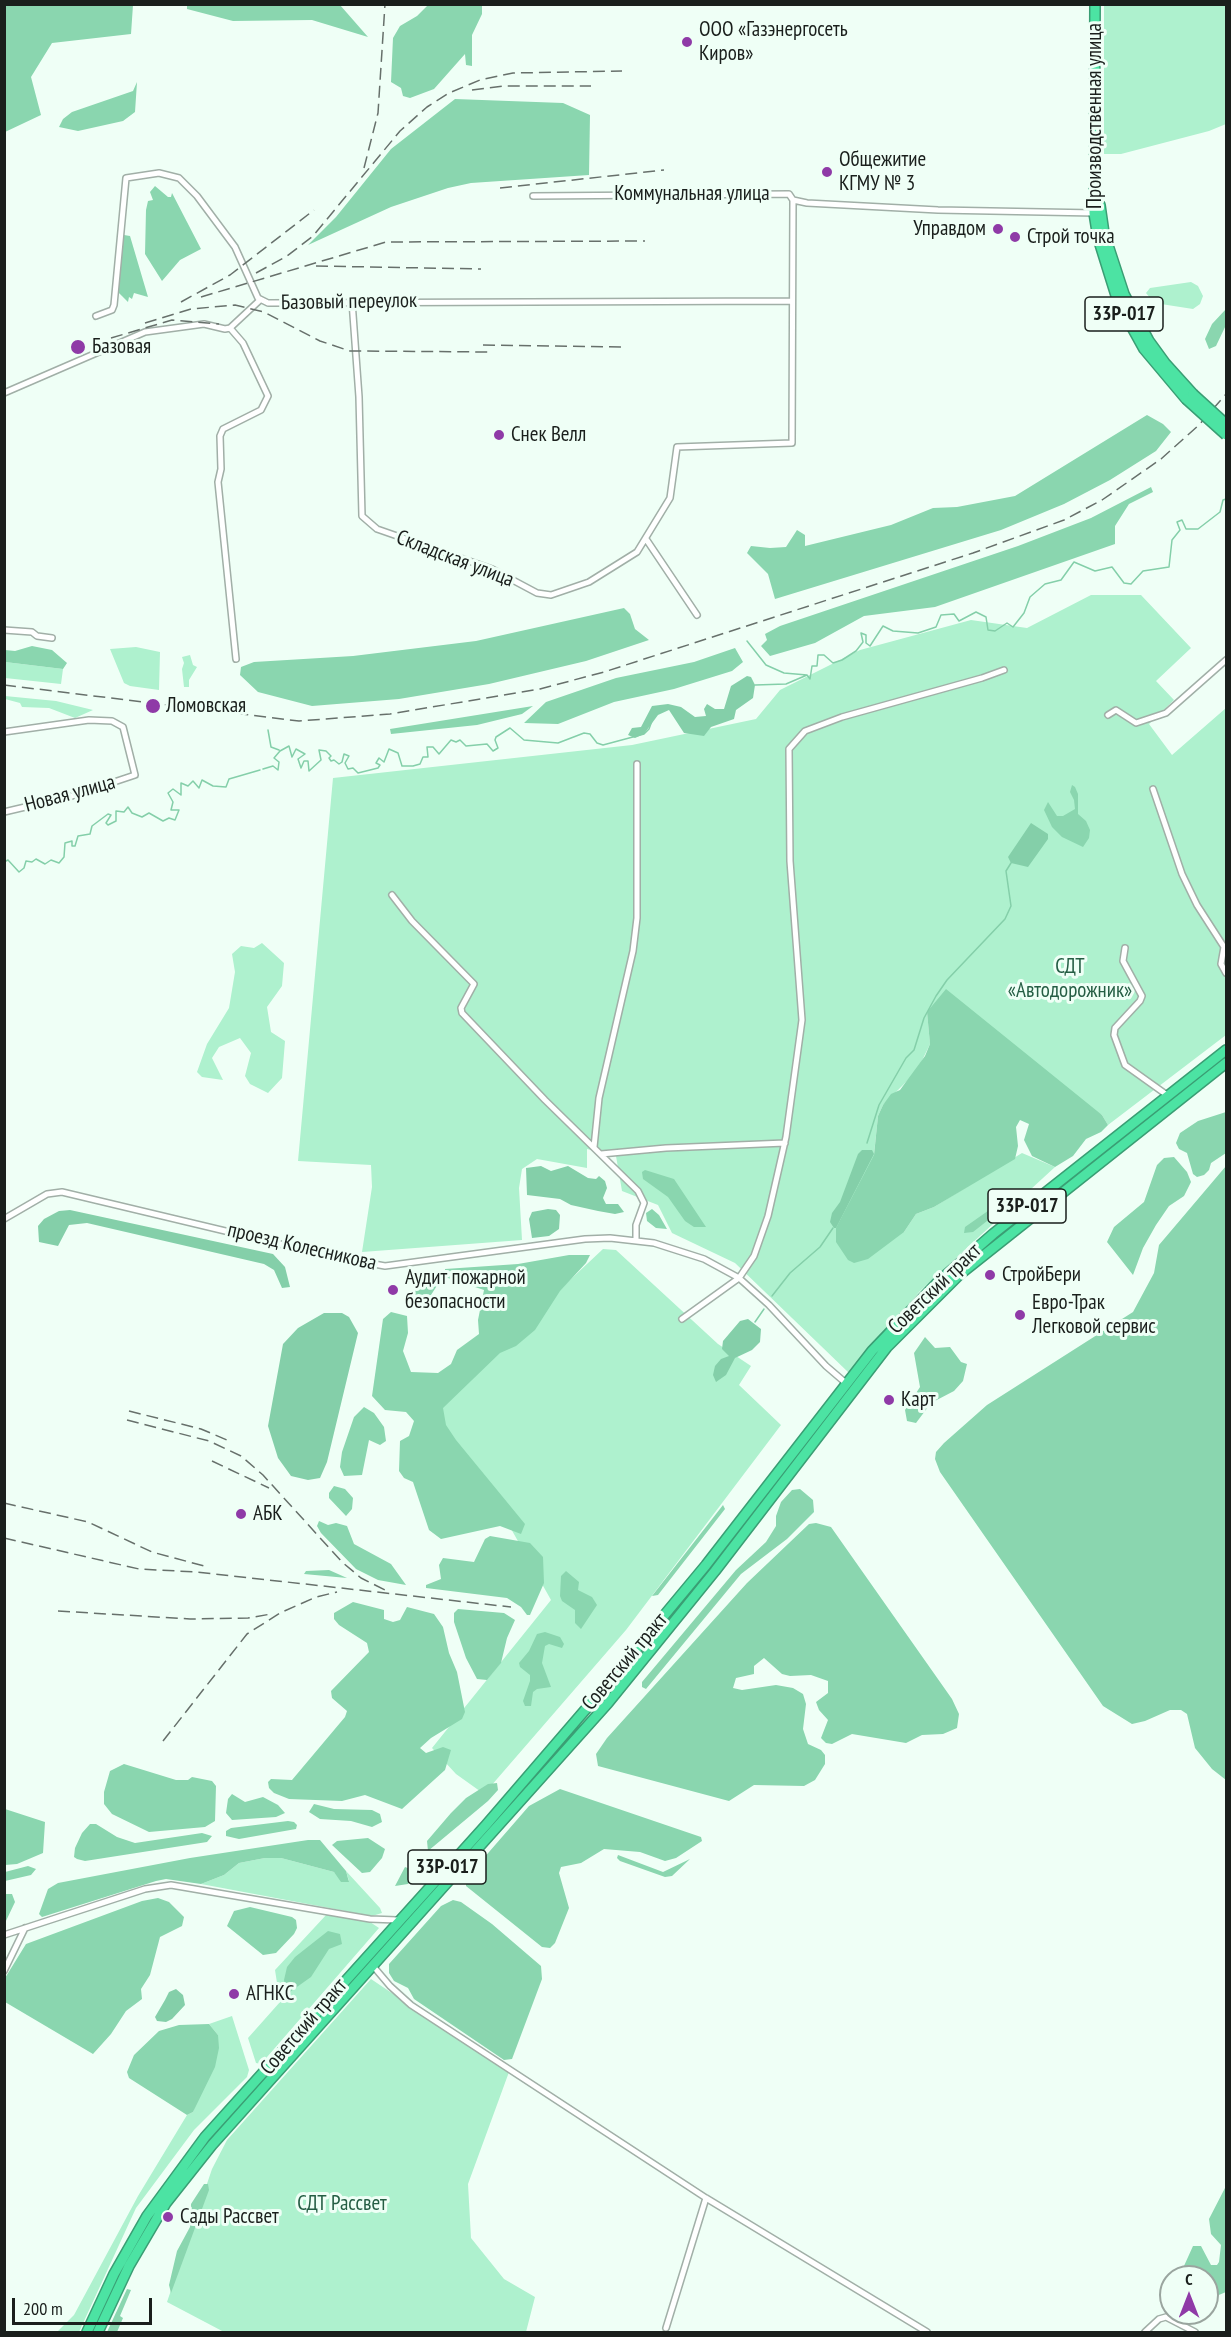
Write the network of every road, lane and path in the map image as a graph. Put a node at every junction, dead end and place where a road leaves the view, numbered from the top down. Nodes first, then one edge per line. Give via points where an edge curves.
1 (1095, 4) edge
2 (1100, 4) edge
3 (533, 196) dead end
4 (793, 200) junction
5 (1097, 213) junction
6 (260, 300) junction
7 (352, 301) junction
8 (791, 301) junction
9 (96, 316) dead end
10 (230, 328) junction
11 (4, 393) edge
12 (1190, 396) junction
13 (1227, 424) edge
14 (1227, 435) edge
15 (646, 539) junction
16 (697, 615) dead end
17 (4, 630) edge
18 (52, 638) dead end
19 (236, 659) dead end
20 (1227, 660) edge
21 (1004, 670) dead end
22 (1108, 715) dead end
23 (4, 732) edge
24 (637, 764) dead end
25 (1153, 789) dead end
26 (4, 812) edge
27 (392, 895) dead end
28 (1125, 948) dead end
29 (1227, 974) edge
30 (1227, 1050) edge
31 (1227, 1063) edge
32 (1167, 1095) junction
33 (785, 1143) junction
34 (594, 1147) junction
35 (602, 1154) junction
36 (4, 1219) edge
37 (636, 1239) junction
38 (739, 1278) junction
39 (682, 1319) dead end
40 (850, 1387) junction
41 (397, 1920) junction
42 (25, 1928) junction
43 (4, 1935) edge
44 (374, 1966) junction
45 (4, 1971) edge
46 (706, 2198) junction
47 (666, 2328) dead end
48 (87, 2332) edge
49 (98, 2332) edge
50 (927, 2332) edge
51 (1145, 2332) edge
52 (1196, 2332) edge

1 - 5 highway, Производственная улица / 33Р-017
2 - 5 highway, Производственная улица / 33Р-017
3 - 4 street, Коммунальная улица via 789,194
4 - 5 street, Коммунальная улица via 938,210
4 - 8 street
5 - 12 highway, Производственная улица / 33Р-017 via 1104,263 1118,302 1144,349
6 - 7 street, Базовый переулок
6 - 9 street, Базовый переулок via 235,247 197,196 179,178 144,174 126,178 114,305 112,310
6 - 10 street
7 - 8 street, Базовый переулок
7 - 15 street, Складская улица via 362,516 368,524 492,569 537,593 551,595 590,582 637,552
8 - 15 street, Складская улица via 792,443 677,447 670,498
10 - 11 street via 204,324 145,332
10 - 19 street via 252,359 268,396 261,410 223,429 219,436 218,482
12 - 13 highway, Производственная улица / 33Р-017, bridge
12 - 14 highway, Производственная улица / 33Р-017, bridge
15 - 16 street
17 - 18 street
20 - 22 street via 1166,713 1136,723 1116,710
21 - 33 street via 842,717 805,731 793,741 788,753 790,861 802,1020
23 - 26 street, Новая улица via 89,720 112,721 123,727 135,775 72,796
24 - 34 street via 637,918 599,1098
25 - 29 street via 1182,874 1224,947 1221,964
27 - 34 street via 406,915 474,984 462,1013
28 - 32 street via 1123,961 1142,996 1114,1028 1114,1035 1125,1065
30 - 32 highway, Советский тракт / 33Р-017
31 - 40 highway, Советский тракт / 33Р-017 via 959,1275
32 - 40 highway, Советский тракт / 33Р-017 via 1058,1180 939,1281 872,1351
33 - 35 street
33 - 38 street via 768,1216 754,1256
34 - 35 street
35 - 37 street via 638,1191 644,1203 636,1225
36 - 37 street, проезд Колесникова via 47,1194 62,1192 385,1266 585,1239
37 - 38 street, проезд Колесникова via 690,1254
38 - 39 street
38 - 40 street, проезд Колесникова
40 - 41 highway, Советский тракт / 33Р-017 via 605,1686 486,1825
40 - 44 highway, Советский тракт / 33Р-017 via 715,1570 608,1703
41 - 42 street via 370,1919 171,1886 145,1889
41 - 48 highway, Советский тракт / 33Р-017 via 176,2173 141,2226
42 - 43 street
42 - 45 street
44 - 46 street via 411,2005
44 - 49 highway, Советский тракт / 33Р-017 via 249,2103 166,2203 129,2266
46 - 47 street
46 - 50 street
51 - 52 street via 1166,2317

